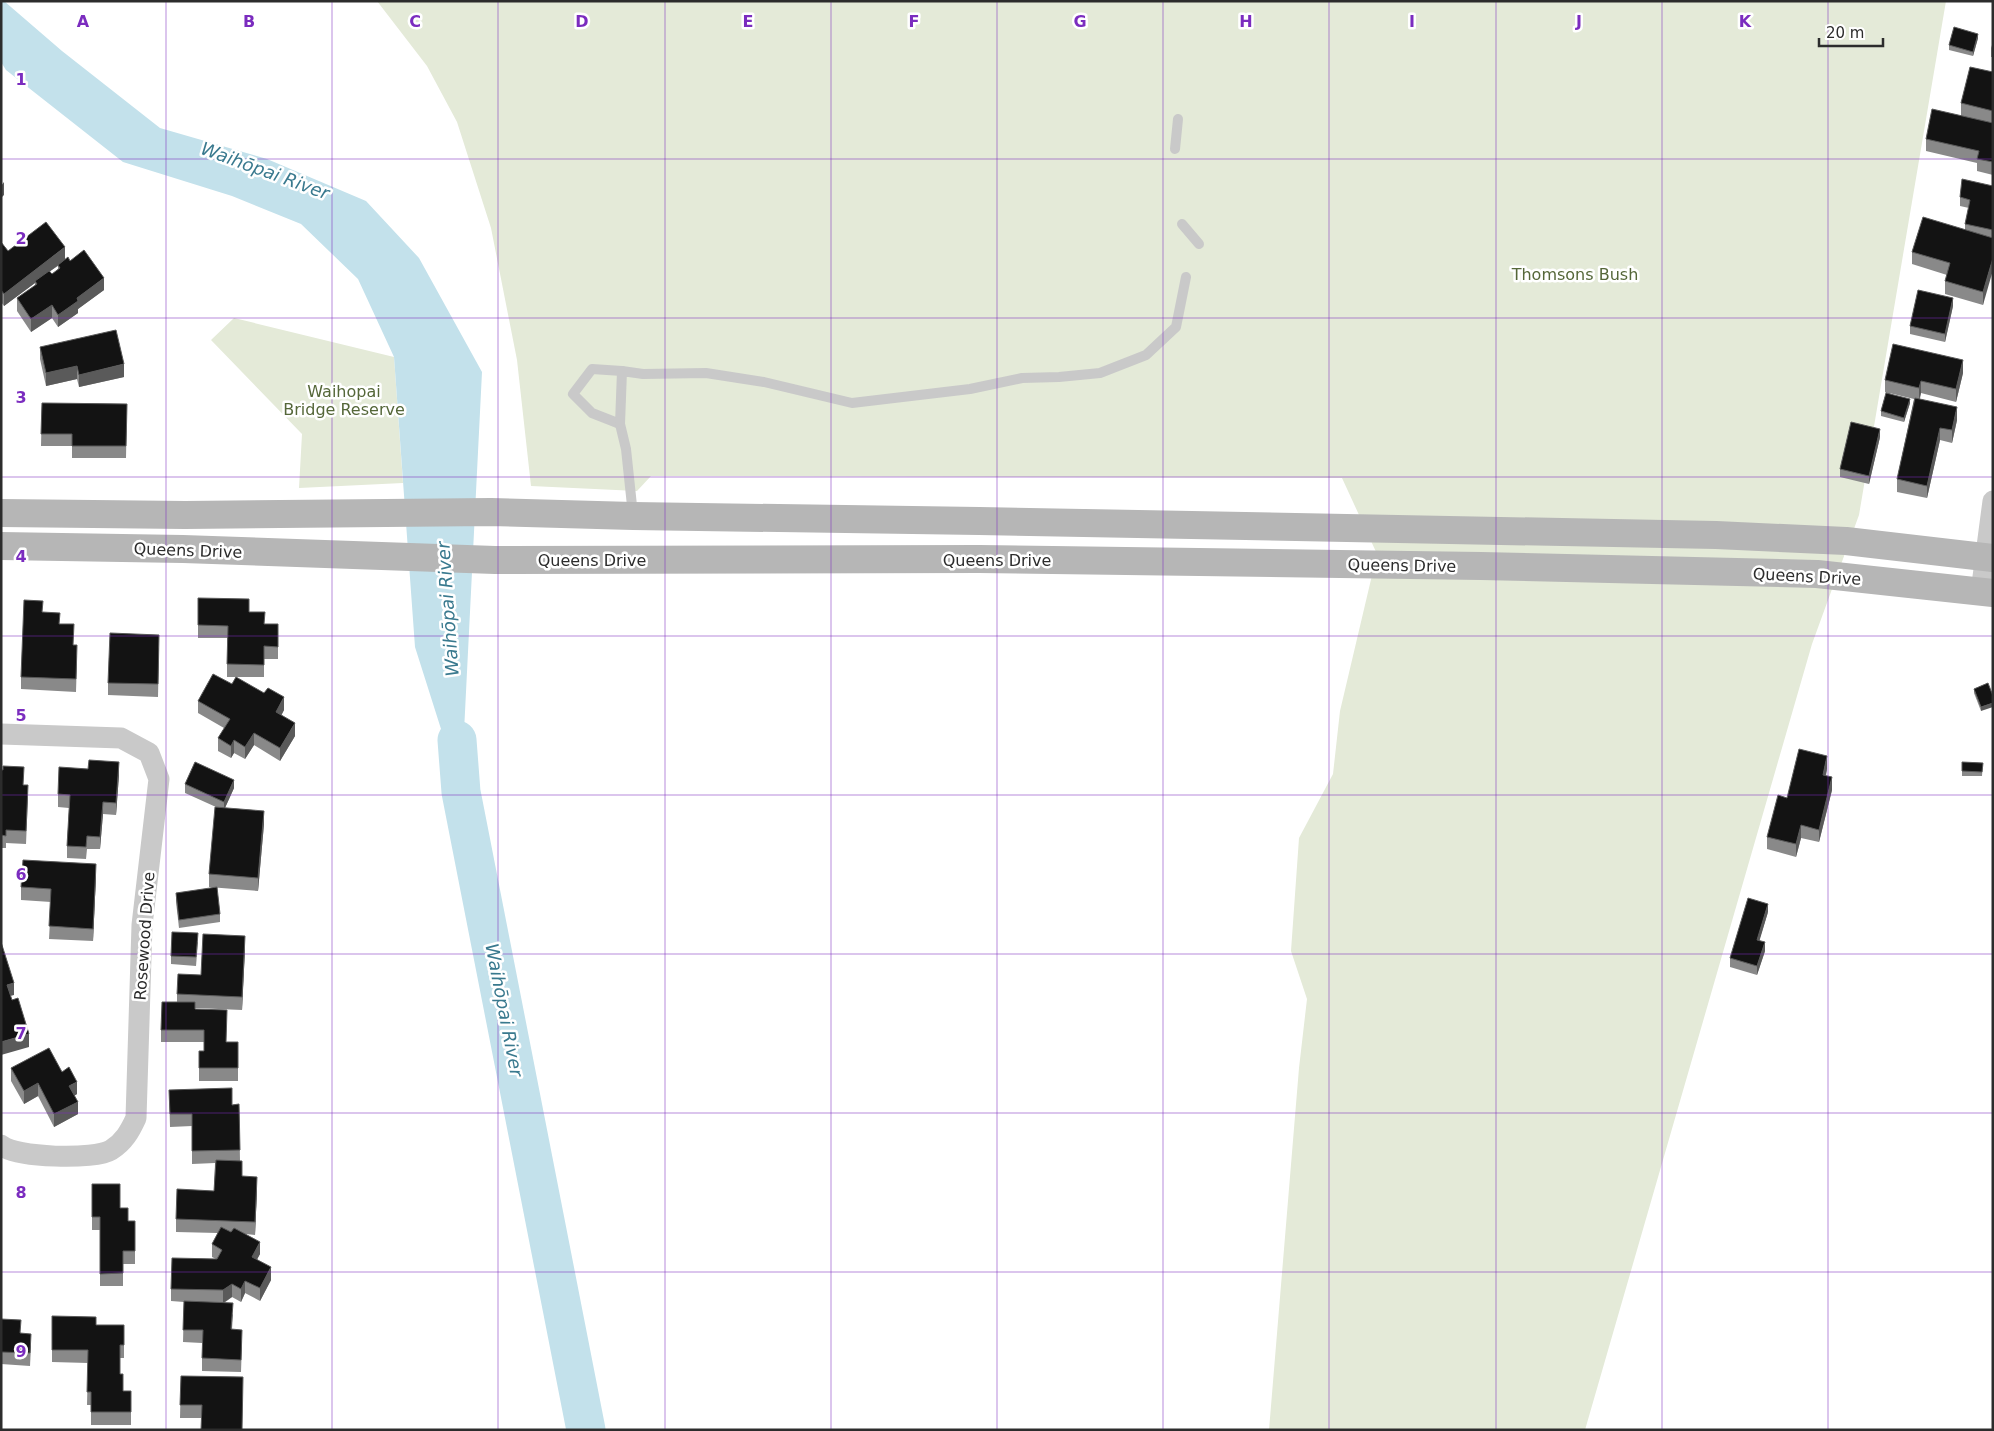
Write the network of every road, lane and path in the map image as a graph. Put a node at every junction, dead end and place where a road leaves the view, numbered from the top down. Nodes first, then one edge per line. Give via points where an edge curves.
1 (1178, 119) dead end
2 (1176, 149) dead end
3 (1182, 224) dead end
4 (1199, 244) dead end
5 (1186, 277) dead end
6 (622, 371) junction
7 (620, 424) junction
8 (1993, 502) edge
9 (1, 512) edge
10 (633, 516) junction
11 (979, 521) junction
12 (1, 546) edge
13 (1989, 557) edge
14 (979, 559) junction
15 (1987, 592) edge
16 (1, 734) edge
17 (1, 1145) edge

1 - 2 lane
3 - 4 lane
5 - 6 lane via 1176,327 1146,355 1100,373 1022,378 970,389 852,403 764,382 706,373
6 - 7 lane
6 - 7 lane via 592,369 573,394 592,413
7 - 10 lane
8 - 13 street
9 - 10 main road, Queens Drive via 185,515 491,512
10 - 11 main road, Queens Drive
11 - 13 main road, Queens Drive via 1716,535 1846,541
11 - 14 main road
12 - 14 main road, Queens Drive via 495,560
13 - 15 street
14 - 15 main road, Queens Drive via 1817,574
16 - 17 street, Rosewood Drive via 121,738 149,753 159,779 142,924 136,1118 127,1137 115,1147 87,1156 22,1154

